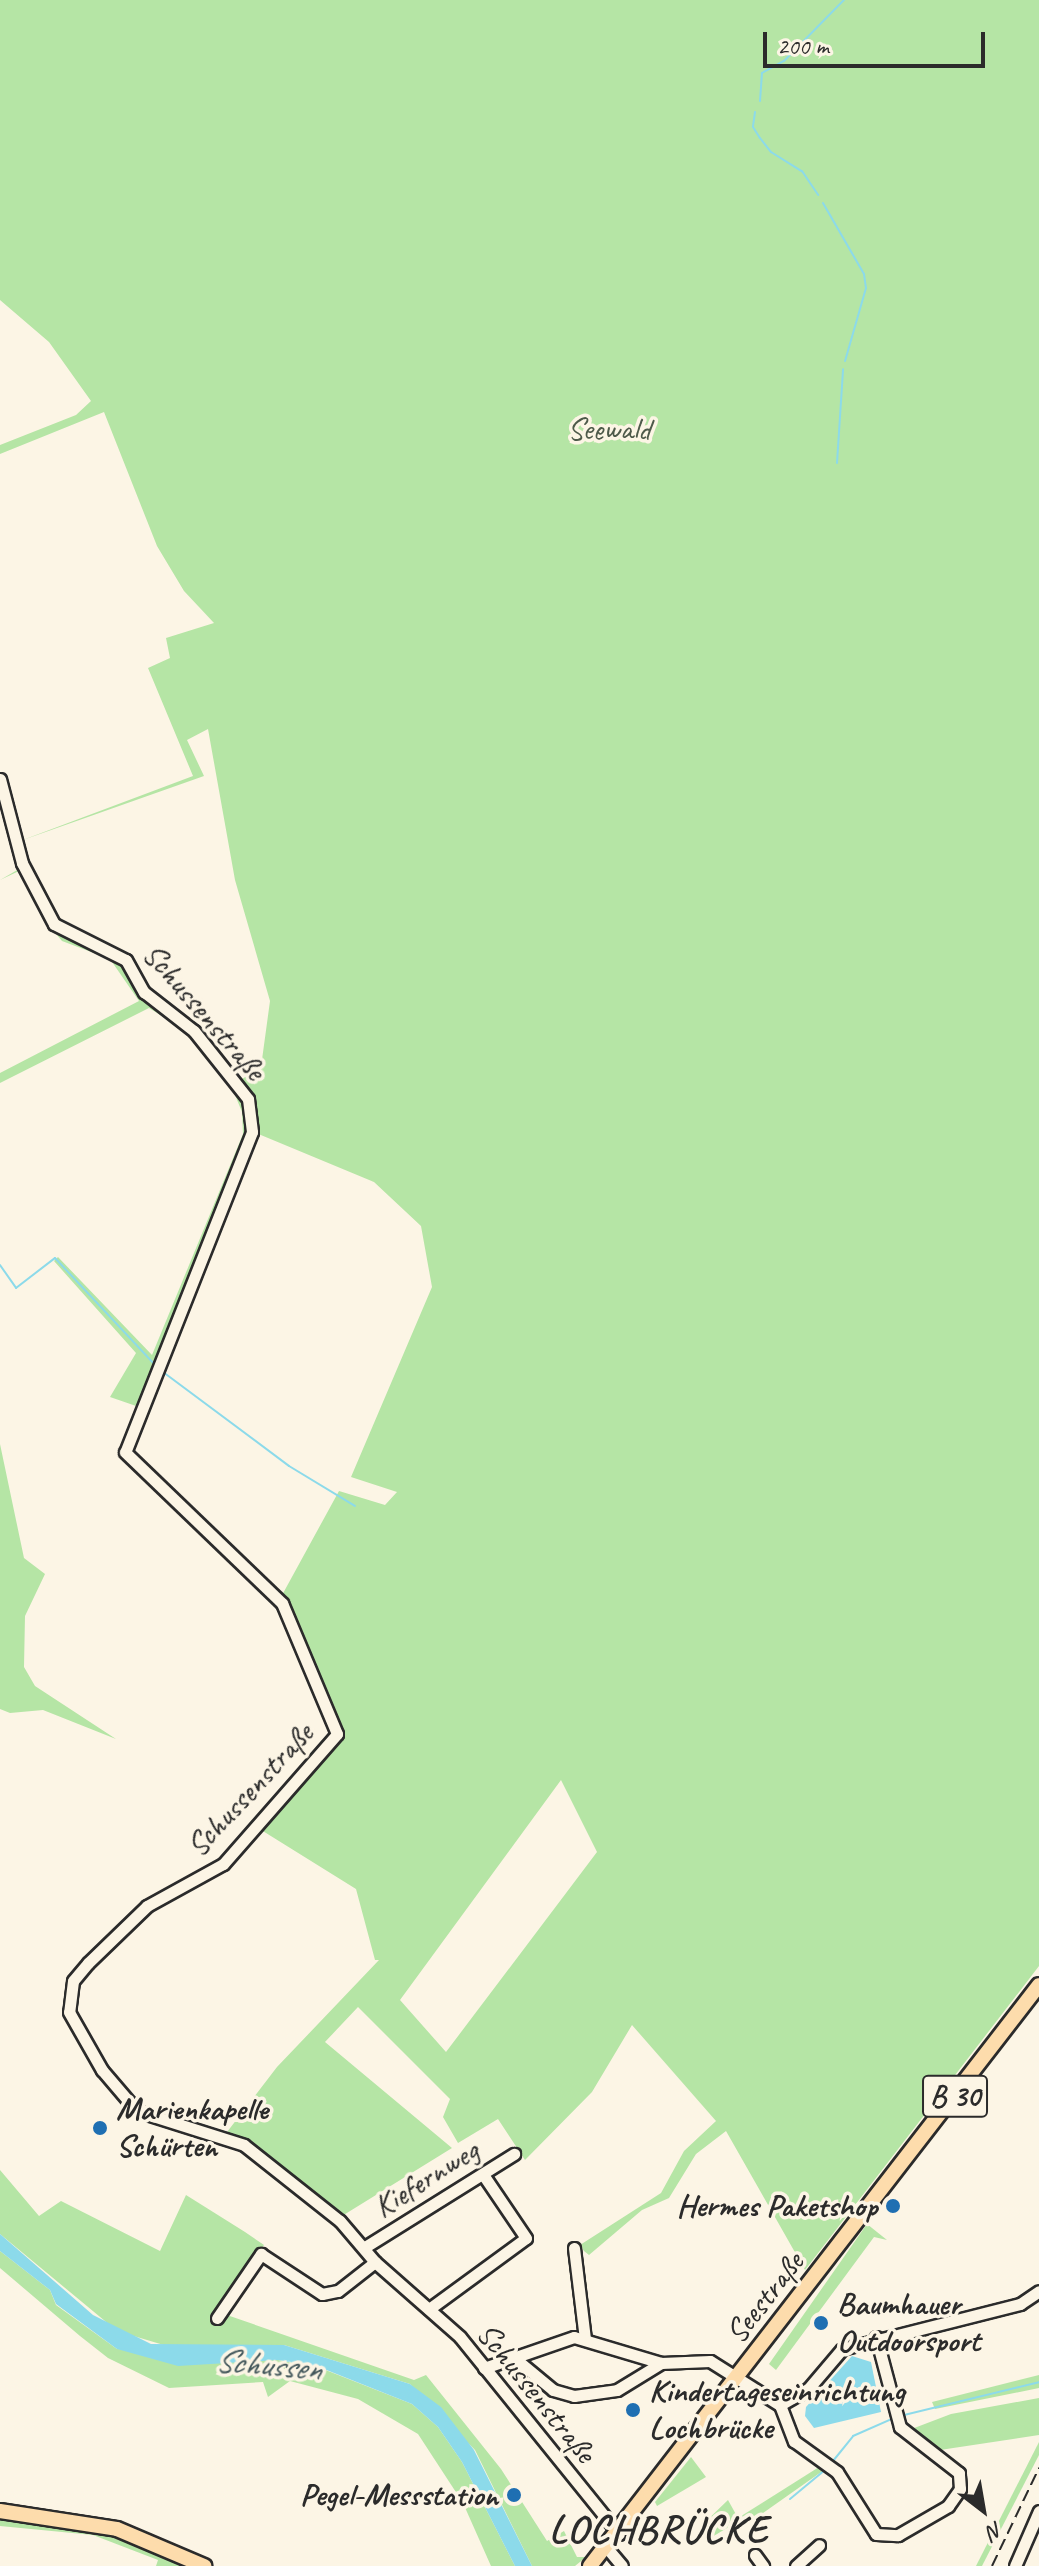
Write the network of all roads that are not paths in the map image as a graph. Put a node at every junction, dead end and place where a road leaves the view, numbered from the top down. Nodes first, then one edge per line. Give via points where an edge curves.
1 (0, 779) edge
2 (1039, 1985) edge
3 (514, 2154) dead end
4 (484, 2176) junction
5 (365, 2247) junction
6 (574, 2248) dead end
7 (375, 2262) junction
8 (1039, 2291) edge
9 (429, 2309) junction
10 (217, 2318) dead end
11 (876, 2337) junction
12 (585, 2339) junction
13 (512, 2356) junction
14 (661, 2363) junction
15 (484, 2368) junction
16 (737, 2381) junction
17 (780, 2405) junction
18 (0, 2511) edge
19 (1039, 2511) edge
20 (619, 2534) junction
21 (819, 2545) dead end
22 (607, 2548) junction
23 (755, 2555) dead end
24 (204, 2566) edge
25 (590, 2566) edge
26 (622, 2566) edge
27 (763, 2566) edge
28 (796, 2566) edge
29 (1015, 2566) edge

1 - 5 street, Schussenstraße via 22,863 54,924 126,960 144,992 194,1031 248,1099 252,1132 125,1452 282,1603 337,1734 223,1864 147,1906 88,1963 73,1981 69,2012 102,2070 137,2111 244,2145 286,2175
2 - 16 main road, Seestraße / B 30
3 - 4 street, Kiefernweg
4 - 5 street, Kiefernweg
4 - 9 street via 526,2238
5 - 7 street, Schussenstraße
6 - 12 street
7 - 9 street, Schussenstraße
7 - 10 street via 338,2291 322,2294 261,2254
8 - 11 street via 1020,2304
9 - 15 street, Schussenstraße
11 - 17 street via 842,2349 808,2389
11 - 17 street via 898,2422 959,2473 960,2489 948,2506 898,2535 876,2534 833,2469 794,2441
12 - 13 street via 555,2340
12 - 14 street
13 - 14 street via 553,2390 574,2396 617,2390
13 - 15 street
14 - 16 street via 710,2361
15 - 20 street, Schussenstraße
16 - 17 street
16 - 20 main road, Seestraße / B 30
18 - 24 main road via 117,2529
19 - 29 street
20 - 22 main road, Seestraße / B 30
21 - 28 street
22 - 25 main road, Seestraße / B 30
22 - 26 street
23 - 27 street

